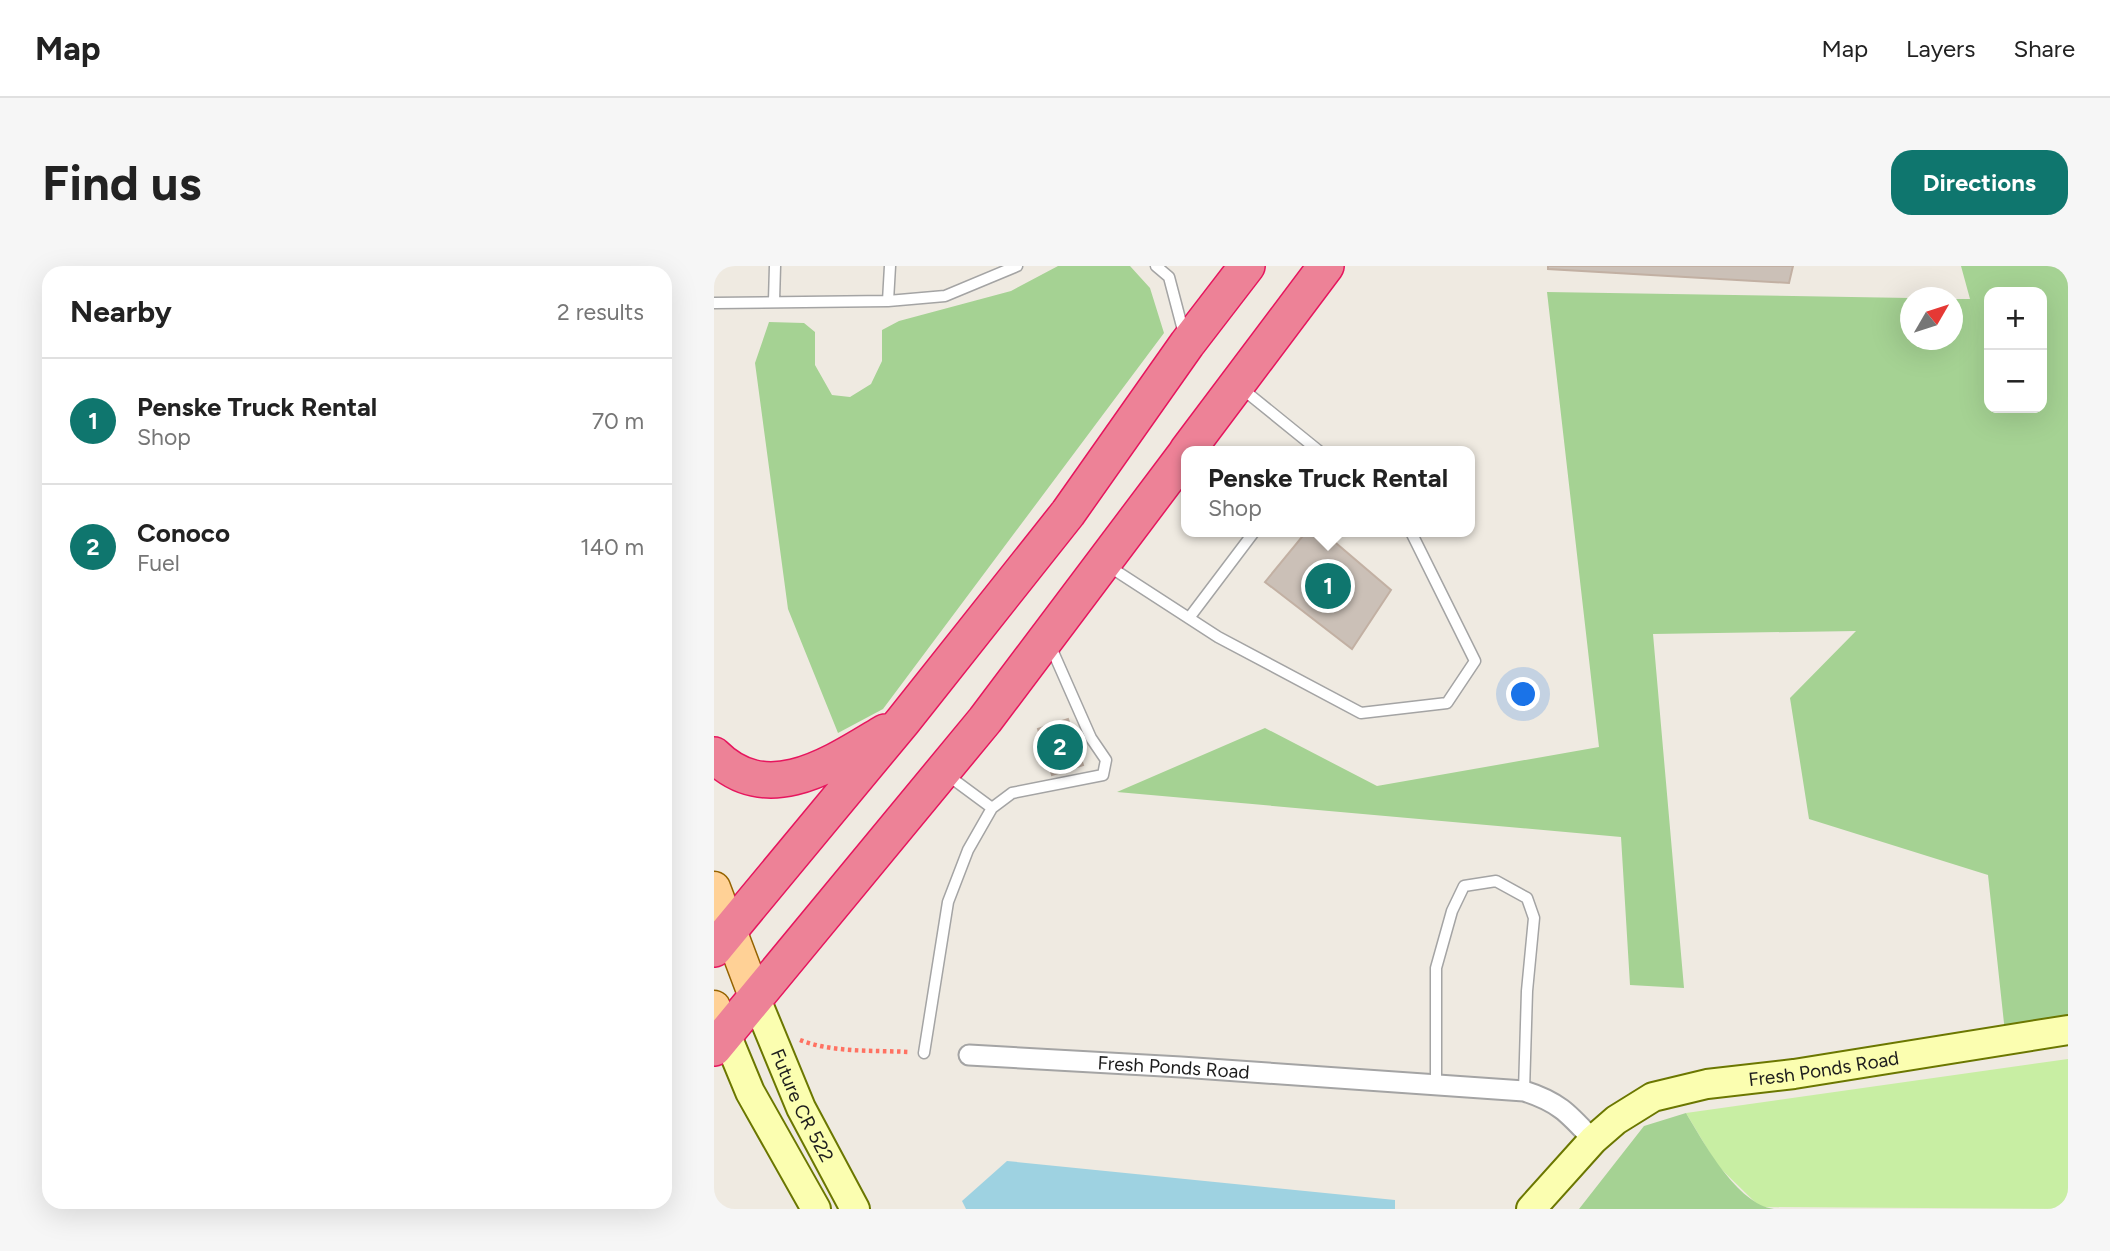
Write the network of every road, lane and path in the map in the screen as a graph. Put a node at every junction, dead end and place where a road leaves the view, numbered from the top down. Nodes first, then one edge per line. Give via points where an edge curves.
1 (775, 266) edge
2 (890, 266) edge
3 (1017, 266) edge
4 (1156, 266) edge
5 (1247, 266) edge
6 (1326, 266) edge
7 (888, 301) junction
8 (774, 302) junction
9 (714, 303) edge
10 (1187, 344) junction
11 (1237, 385) junction
12 (1191, 446) edge
13 (1311, 446) edge
14 (1181, 460) edge
15 (1250, 537) edge
16 (1413, 537) edge
17 (1103, 562) junction
18 (1189, 618) junction
19 (1047, 638) junction
20 (904, 721) junction
21 (714, 755) edge
22 (943, 771) junction
23 (992, 808) junction
24 (714, 888) edge
25 (722, 941) edge
26 (756, 999) junction
27 (718, 1030) edge
28 (2068, 1030) edge
29 (790, 1036) dead end
30 (924, 1053) joint
31 (969, 1055) dead end
32 (1436, 1085) junction
33 (1524, 1091) junction
34 (1593, 1140) junction
35 (816, 1209) edge
36 (855, 1209) edge
37 (1531, 1209) edge

1 - 8 lane
2 - 7 lane
3 - 7 lane via 945,296
4 - 10 lane via 1169,277
5 - 10 highway
6 - 11 highway
7 - 8 lane
8 - 9 lane
10 - 20 highway via 1068,513
11 - 12 highway
11 - 13 lane
14 - 17 highway
15 - 18 lane
16 - 18 lane via 1475,661 1447,703 1360,713
17 - 18 lane
17 - 19 highway
19 - 22 highway
19 - 23 lane via 1106,760 1103,775 1012,793
20 - 21 highway via 856,750 782,781 741,776
20 - 25 highway
22 - 23 lane
22 - 26 highway
23 - 30 lane via 968,850 948,902
24 - 25 main road
25 - 26 main road
26 - 27 highway
26 - 36 street, Future CR 522 via 801,1108
27 - 35 street, Future CR 522
28 - 34 street, Fresh Ponds Road via 1707,1084 1653,1097
29 - 30 path via 842,1049
31 - 32 street, Fresh Ponds Road
32 - 33 street, Fresh Ponds Road
32 - 33 lane via 1436,968 1452,911 1464,886 1496,881 1527,898 1534,918
33 - 34 street, Fresh Ponds Road via 1548,1098
34 - 37 street, Fresh Ponds Road

